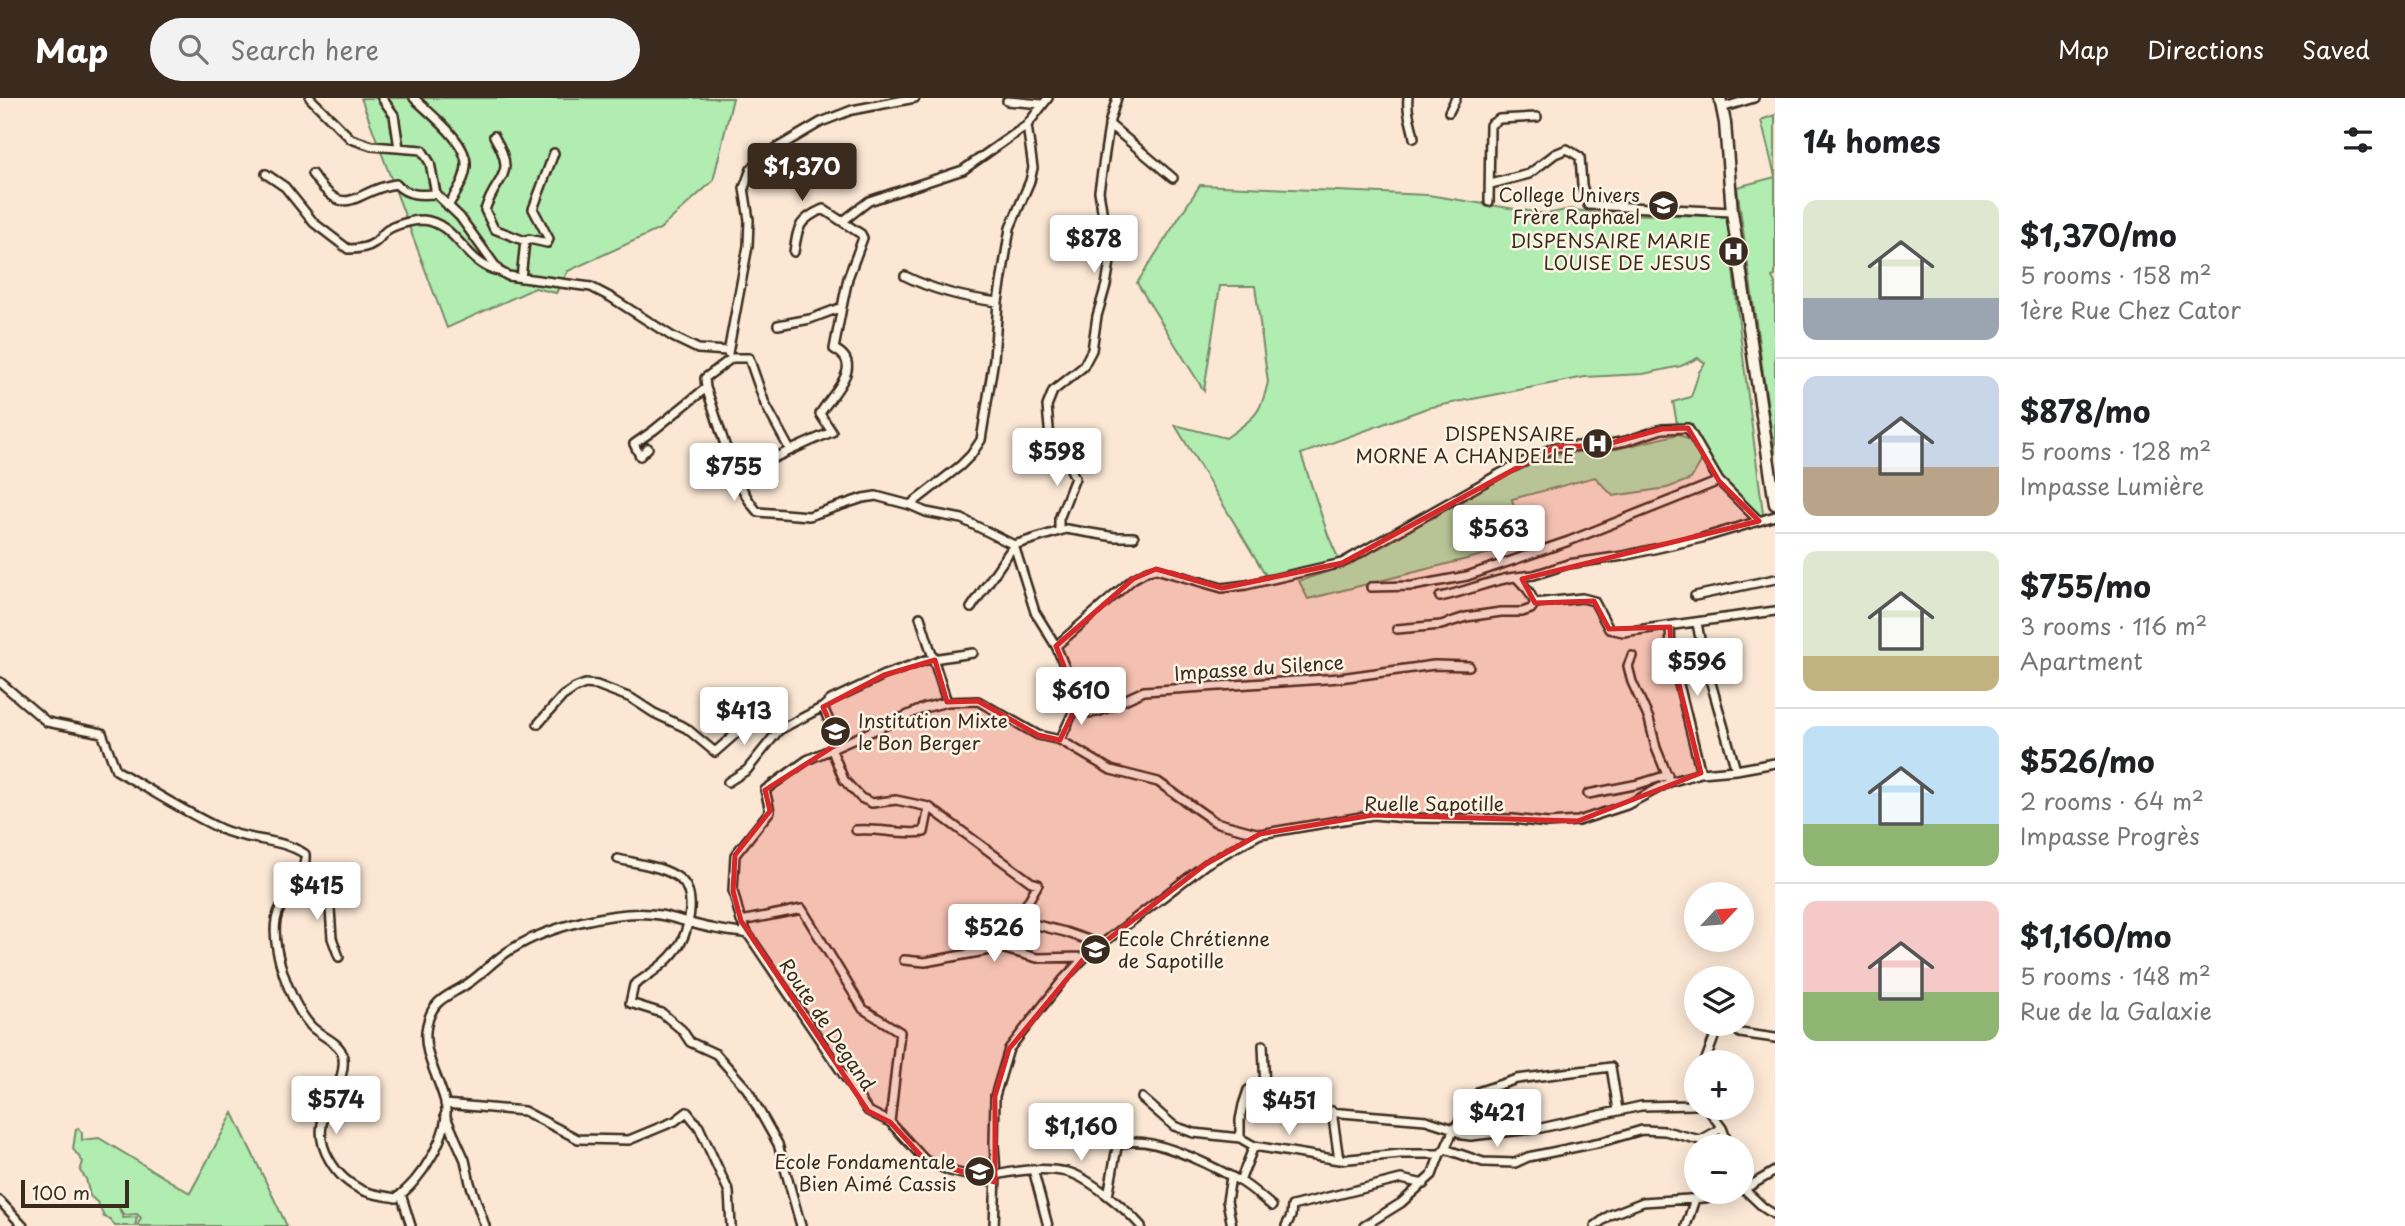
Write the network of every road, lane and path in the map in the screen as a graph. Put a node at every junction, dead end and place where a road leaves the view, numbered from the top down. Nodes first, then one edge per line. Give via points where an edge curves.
1 (310, 98) edge
2 (382, 98) edge
3 (414, 98) edge
4 (915, 98) edge
5 (1117, 98) edge
6 (1408, 98) edge
7 (1457, 98) edge
8 (1754, 98) edge
9 (1007, 101) dead end
10 (1045, 101) edge
11 (1721, 103) edge
12 (1449, 112) dead end
13 (1537, 117) dead end
14 (1109, 124) junction
15 (1027, 125) junction
16 (494, 136) dead end
17 (1414, 138) dead end
18 (399, 148) junction
19 (554, 153) dead end
20 (266, 174) dead end
21 (312, 174) dead end
22 (1173, 178) dead end
23 (1491, 184) junction
24 (436, 194) junction
25 (1489, 202) dead end
26 (448, 206) junction
27 (1732, 212) junction
28 (843, 221) junction
29 (525, 241) junction
30 (794, 252) dead end
31 (499, 271) junction
32 (905, 276) dead end
33 (521, 278) junction
34 (998, 302) junction
35 (842, 307) junction
36 (778, 325) dead end
37 (727, 351) junction
38 (732, 358) junction
39 (706, 388) junction
40 (648, 448) dead end
41 (790, 450) junction
42 (736, 473) junction
43 (1719, 481) junction
44 (1775, 504) edge
45 (910, 505) junction
46 (1775, 516) edge
47 (1759, 521) junction
48 (1059, 531) junction
49 (1134, 537) dead end
50 (1014, 545) junction
51 (1517, 578) junction
52 (1775, 579) edge
53 (1371, 587) dead end
54 (1695, 596) dead end
55 (1440, 597) dead end
56 (1535, 603) junction
57 (971, 608) dead end
58 (1775, 611) edge
59 (920, 617) dead end
60 (1697, 623) junction
61 (1670, 627) junction
62 (1397, 629) dead end
63 (1056, 646) junction
64 (974, 653) dead end
65 (1632, 656) dead end
66 (935, 660) junction
67 (1469, 666) dead end
68 (2, 687) edge
69 (947, 702) junction
70 (1078, 702) junction
71 (823, 707) junction
72 (538, 724) dead end
73 (779, 730) junction
74 (1060, 740) junction
75 (839, 744) junction
76 (831, 748) junction
77 (1775, 763) edge
78 (1737, 770) junction
79 (1701, 773) junction
80 (1669, 778) junction
81 (728, 782) dead end
82 (1588, 794) dead end
83 (929, 807) junction
84 (856, 830) dead end
85 (1260, 834) junction
86 (618, 859) dead end
87 (299, 880) junction
88 (741, 921) junction
89 (687, 922) junction
90 (748, 934) junction
91 (1103, 945) junction
92 (339, 957) dead end
93 (1085, 957) junction
94 (904, 960) dead end
95 (1754, 1035) edge
96 (1775, 1038) edge
97 (1263, 1045) dead end
98 (1265, 1089) dead end
99 (1248, 1090) dead end
100 (1142, 1098) dead end
101 (445, 1104) junction
102 (1243, 1105) junction
103 (1684, 1105) edge
104 (1618, 1110) junction
105 (1332, 1111) junction
106 (445, 1114) junction
107 (1716, 1120) edge
108 (890, 1122) junction
109 (1722, 1128) junction
110 (1454, 1129) junction
111 (1724, 1134) edge
112 (1240, 1138) junction
113 (1254, 1146) junction
114 (1442, 1152) junction
115 (1339, 1160) junction
116 (1033, 1170) junction
117 (1775, 1171) edge
118 (1231, 1177) junction
119 (996, 1179) junction
120 (1240, 1181) junction
121 (1754, 1183) edge
122 (1424, 1184) junction
123 (401, 1194) junction
124 (1108, 1196) junction
125 (1754, 1199) edge
126 (1684, 1200) edge
127 (0, 1201) edge
128 (1693, 1204) edge
129 (1272, 1206) dead end
130 (1775, 1215) edge
131 (1135, 1224) edge
132 (23, 1226) edge
133 (411, 1226) edge
134 (485, 1226) edge
135 (731, 1226) edge
136 (801, 1226) edge
137 (994, 1226) edge
138 (1048, 1226) edge
139 (1232, 1226) edge
140 (1286, 1226) edge
141 (1364, 1226) edge
142 (1595, 1226) edge
143 (1686, 1226) edge

1 - 18 street via 351,139
2 - 18 street via 394,115
3 - 26 street via 465,155 463,179
4 - 37 street via 852,110 821,122 751,169 744,188 748,246
5 - 14 street
6 - 17 street
7 - 12 street
8 - 11 street
9 - 10 street
10 - 15 street
11 - 27 main road
13 - 23 street via 1490,125
14 - 22 street
14 - 48 street via 1099,191 1110,262 1092,350 1083,367 1054,391 1047,406 1049,439 1061,448 1075,478
15 - 28 street via 963,170 869,201
15 - 34 street via 1033,169 1010,228
16 - 29 street via 505,153 505,175 486,206 487,215 494,229
18 - 24 street via 422,150 428,156
19 - 29 street via 533,209 549,239 547,243
20 - 31 street via 285,187 314,223 348,249 375,242 391,227 421,220 444,227 475,260
21 - 24 street via 324,190 343,202 397,184 406,192
23 - 25 street
23 - 27 street via 1528,174 1567,149 1580,157 1588,205
24 - 26 street
26 - 31 street
27 - 44 main road
28 - 30 street via 823,209 810,215 799,224
28 - 35 street via 863,238
29 - 33 street
31 - 33 street
32 - 34 street via 948,293
33 - 37 street via 591,287 698,349
34 - 45 street via 981,440 971,455
35 - 36 street
35 - 41 street via 834,349 845,356 847,370 820,414 832,432
37 - 38 street
38 - 39 street via 705,378
38 - 41 street via 749,358 765,404
39 - 40 street via 634,443 640,456
39 - 42 street
41 - 42 street
42 - 45 street via 758,512 809,516 870,496
43 - 47 street
43 - 53 street via 1467,576 1413,586
43 - 63 street via 1688,428 1662,429 1604,445 1555,447 1342,563 1222,588 1156,569 1147,571
45 - 50 street via 962,519
46 - 47 street
47 - 51 street
48 - 49 street
48 - 50 street
50 - 57 street
50 - 63 street via 1035,612
51 - 55 street via 1498,579
51 - 56 street
52 - 54 street
56 - 61 street via 1594,601 1608,629 1623,632
56 - 62 street via 1522,612
58 - 60 street
59 - 66 street
60 - 61 street
60 - 78 street
61 - 79 street via 1671,652
63 - 70 street
64 - 66 street
65 - 80 street via 1628,666 1632,682
66 - 69 street
66 - 71 street via 884,675
67 - 70 street, Impasse du Silence via 1144,691 1090,713
68 - 87 street via 47,722 102,733 116,770 190,812 240,836 289,844 305,854 306,867
69 - 74 street via 978,701 1038,736
69 - 75 street
70 - 74 street
71 - 73 street
71 - 75 street
72 - 73 street via 563,696 585,684 631,698 686,728 715,752 757,716
73 - 81 street via 747,770
74 - 85 street via 1111,770 1158,782 1215,822
75 - 76 street
76 - 83 street via 844,780 861,798 872,803 896,800
76 - 88 street, Route de Degand via 765,790 770,811 735,855 733,891
77 - 78 street, Ruelle Sapotille
78 - 79 street, Ruelle Sapotille
79 - 80 street, Ruelle Sapotille
80 - 82 street
80 - 85 street, Ruelle Sapotille via 1627,805 1578,821 1373,815
83 - 84 street via 924,832
83 - 91 street via 1038,884 1021,921
85 - 91 street, Ruelle Sapotille via 1206,864
86 - 89 street via 668,871 683,881 691,902
87 - 92 street via 329,894 332,938
87 - 123 street via 276,921 278,953 286,981 310,1026 342,1054 343,1065 321,1135 327,1156 335,1171 365,1192 396,1198
88 - 90 street, Route de Degand
88 - 108 street via 802,909 863,1009 901,1032
89 - 90 street
89 - 101 street via 627,912 540,936 512,948 435,1004 426,1027 428,1055
89 - 136 street via 678,948 634,985 630,1003 662,1013 690,1042 716,1054 747,1089 778,1144
90 - 108 street, Route de Degand via 868,1111
91 - 93 street, Ruelle Sapotille
93 - 94 street via 1037,958 1001,948 925,962
93 - 119 street, Ruelle Sapotille via 1009,1049 995,1096
95 - 96 street
97 - 98 street
99 - 102 street
100 - 112 street via 1174,1126
101 - 106 street
101 - 135 street via 524,1111 578,1139 629,1140 687,1112 699,1127 729,1192
102 - 105 street
102 - 112 street
103 - 104 street
104 - 110 street via 1511,1132 1471,1136
104 - 110 street via 1611,1067 1517,1079 1480,1091
105 - 110 street via 1426,1120
105 - 115 street
106 - 123 street via 431,1158
106 - 134 street
107 - 109 street
108 - 119 street, Route de Degand via 925,1160 950,1171
109 - 111 street
109 - 114 street via 1700,1140 1642,1130 1515,1163 1483,1162
110 - 114 street
112 - 113 street
113 - 115 street
113 - 120 street
114 - 115 street
114 - 122 street
116 - 119 street
116 - 124 street via 1069,1172
116 - 138 street
117 - 121 street
118 - 120 street
118 - 124 street via 1148,1143 1122,1143 1117,1147
118 - 139 street via 1227,1201
119 - 137 street, Ruelle Sapotille
120 - 129 street
122 - 140 street via 1401,1179 1292,1206
122 - 141 street
123 - 133 street
124 - 131 street
125 - 130 street
126 - 142 street via 1643,1202
127 - 132 street
128 - 143 street

